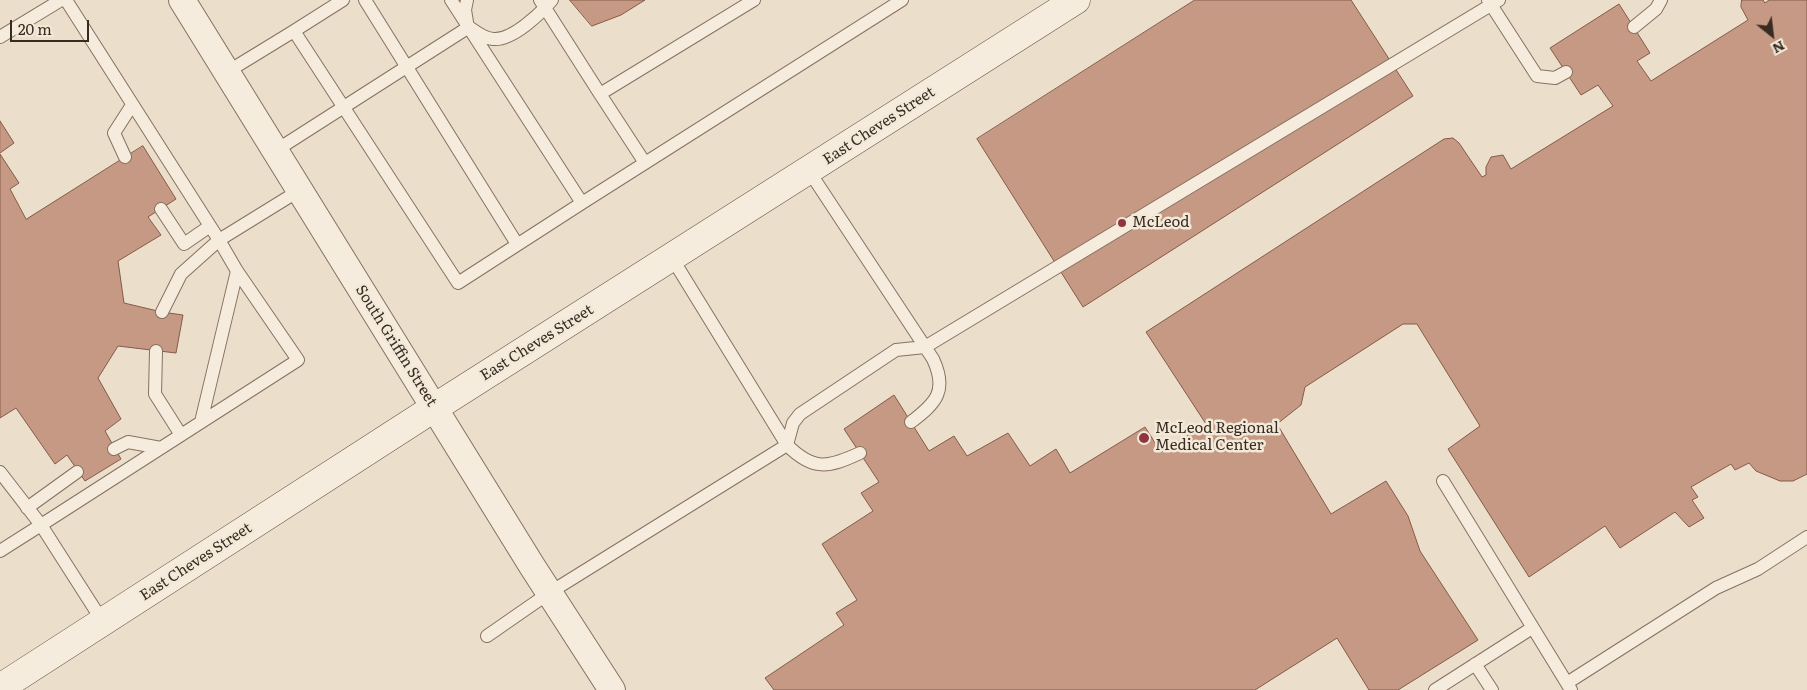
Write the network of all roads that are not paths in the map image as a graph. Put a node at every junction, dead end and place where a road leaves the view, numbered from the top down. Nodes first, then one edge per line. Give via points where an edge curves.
1 (61, 0) edge
2 (66, 0) edge
3 (182, 0) edge
4 (343, 0) edge
5 (365, 0) edge
6 (451, 0) edge
7 (467, 0) edge
8 (754, 0) edge
9 (902, 0) edge
10 (1076, 0) edge
11 (1661, 0) edge
12 (1493, 2) edge
13 (545, 3) edge
14 (468, 26) junction
15 (1634, 28) dead end
16 (294, 32) junction
17 (0, 38) edge
18 (406, 68) junction
19 (227, 72) junction
20 (1566, 72) dead end
21 (600, 94) junction
22 (132, 105) junction
23 (344, 107) junction
24 (275, 151) junction
25 (125, 157) dead end
26 (644, 163) junction
27 (809, 171) junction
28 (300, 190) junction
29 (582, 203) junction
30 (161, 209) dead end
31 (210, 226) junction
32 (219, 240) junction
33 (517, 244) junction
34 (672, 258) junction
35 (237, 271) junction
36 (162, 312) dead end
37 (925, 347) junction
38 (156, 351) dead end
39 (434, 408) junction
40 (201, 422) junction
41 (911, 422) dead end
42 (181, 435) junction
43 (787, 445) junction
44 (162, 448) junction
45 (114, 449) dead end
46 (860, 454) dead end
47 (0, 472) edge
48 (78, 472) dead end
49 (1443, 481) dead end
50 (27, 508) junction
51 (41, 525) junction
52 (1807, 538) edge
53 (0, 552) edge
54 (549, 593) junction
55 (103, 622) junction
56 (1532, 628) junction
57 (487, 636) dead end
58 (1475, 664) junction
59 (1569, 686) edge
60 (0, 688) edge
61 (612, 690) edge
62 (1435, 690) edge
63 (1492, 690) edge

1 - 17 lane
2 - 22 lane
3 - 19 street, South Griffin Street
4 - 16 lane
5 - 18 lane
6 - 14 lane
7 - 14 lane
8 - 21 lane
9 - 26 lane
10 - 27 main road, East Cheves Street
11 - 15 lane via 1656,9
12 - 20 lane via 1537,76 1555,78
12 - 37 lane
13 - 14 lane via 503,38 493,39 478,34
13 - 21 lane
14 - 18 lane
14 - 29 lane
16 - 19 lane
16 - 23 lane
18 - 23 lane
18 - 33 lane
19 - 24 street, South Griffin Street
21 - 26 lane
22 - 25 lane via 114,133
22 - 31 lane
23 - 24 lane
23 - 33 lane via 458,283
24 - 28 street, South Griffin Street
26 - 29 lane
27 - 34 main road, East Cheves Street
27 - 37 lane
28 - 32 lane
28 - 39 street, South Griffin Street
29 - 33 lane
30 - 31 lane via 184,244
31 - 32 lane
32 - 35 lane
32 - 36 lane via 181,274
34 - 39 main road, East Cheves Street
34 - 43 lane
35 - 40 lane
35 - 40 lane via 298,360
37 - 41 lane via 938,370 940,382 930,407
37 - 43 lane via 896,350 800,414 793,423
38 - 42 lane via 155,394
39 - 54 street, South Griffin Street
39 - 55 main road, East Cheves Street
40 - 42 lane
42 - 44 lane
43 - 46 lane via 800,458 815,464 840,462
43 - 54 lane
44 - 45 lane via 128,442
44 - 51 lane
47 - 50 lane
48 - 50 lane
49 - 56 lane
50 - 51 lane
51 - 53 lane
51 - 55 lane
52 - 59 lane via 1758,569 1716,588
54 - 57 lane
54 - 61 street, South Griffin Street
55 - 60 main road, East Cheves Street
56 - 58 lane
56 - 59 lane
58 - 62 lane
58 - 63 lane

